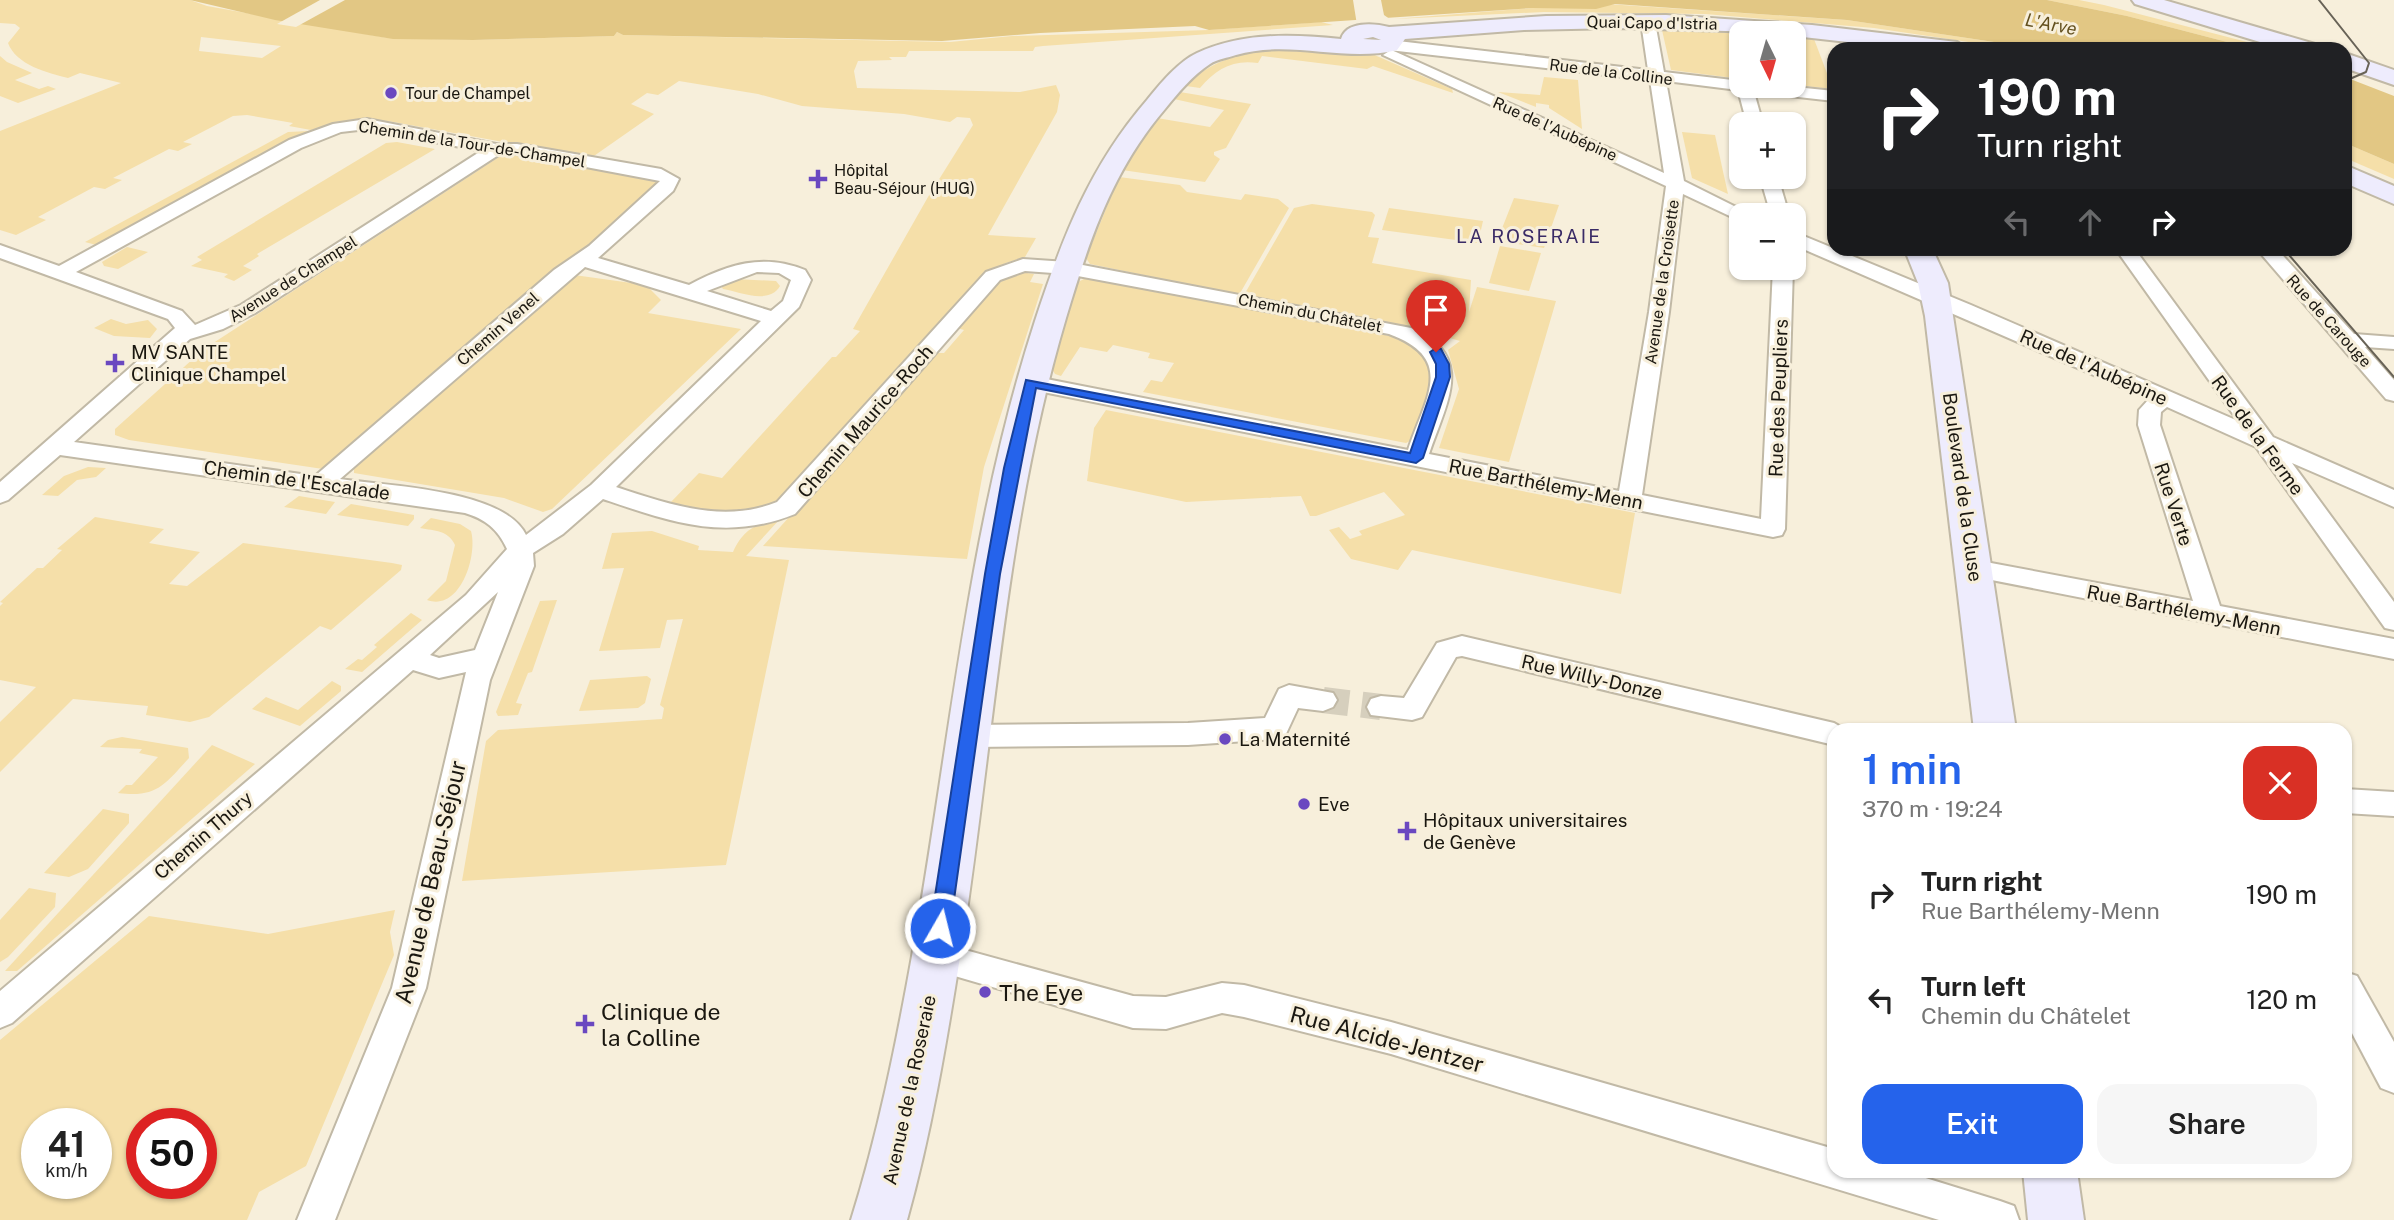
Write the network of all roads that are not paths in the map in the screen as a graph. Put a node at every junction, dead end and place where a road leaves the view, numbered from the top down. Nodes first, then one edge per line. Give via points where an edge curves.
1 (2142, 0) edge
2 (1648, 22) junction
3 (1371, 34) junction
4 (1835, 41) edge
5 (2283, 42) edge
6 (2394, 64) edge
7 (2352, 70) edge
8 (1656, 77) junction
9 (2394, 78) edge
10 (1729, 85) edge
11 (1806, 93) edge
12 (1827, 95) edge
13 (496, 149) junction
14 (667, 176) joint
15 (2352, 176) edge
16 (1675, 183) junction
17 (2394, 195) edge
18 (1729, 208) edge
19 (1806, 243) edge
20 (0, 251) edge
21 (1827, 252) edge
22 (1836, 256) edge
23 (1921, 256) edge
24 (2130, 256) edge
25 (2272, 256) edge
26 (581, 260) junction
27 (1067, 268) junction
28 (60, 273) junction
29 (1783, 280) edge
30 (691, 292) junction
31 (1937, 299) junction
32 (776, 319) junction
33 (183, 335) junction
34 (2348, 340) junction
35 (2394, 343) edge
36 (1031, 383) junction
37 (2394, 394) edge
38 (2164, 398) junction
39 (2263, 441) junction
40 (55, 447) junction
41 (1416, 458) junction
42 (321, 483) junction
43 (599, 490) junction
44 (0, 495) edge
45 (2394, 499) edge
46 (1629, 500) junction
47 (1773, 528) joint
48 (520, 550) junction
49 (1975, 569) junction
50 (2210, 615) junction
51 (2394, 621) edge
52 (441, 629) junction
53 (489, 649) junction
54 (2394, 649) edge
55 (406, 659) junction
56 (1289, 696) joint
57 (1323, 700) tunnel mouth
58 (1381, 707) tunnel mouth
59 (1994, 723) edge
60 (1827, 732) edge
61 (970, 736) junction
62 (2352, 801) edge
63 (2394, 804) edge
64 (936, 957) junction
65 (2352, 1000) edge
66 (0, 1012) edge
67 (2394, 1076) edge
68 (1827, 1166) edge
69 (1866, 1178) edge
70 (2051, 1178) edge
71 (1906, 1190) joint
72 (316, 1220) edge
73 (879, 1220) edge
74 (2000, 1220) edge
75 (2056, 1220) edge

1 - 5 street
2 - 3 street, Quai Capo d'Istria
2 - 4 street, Quai Capo d'Istria
2 - 8 street, Avenue de la Croisette
3 - 8 street, Rue de la Colline
3 - 16 street, Rue de l'Aubépine via 1397,57
3 - 27 street, Avenue de la Roseraie via 1250,44 1203,58 1131,134 1107,173
6 - 7 street
7 - 9 street
8 - 10 street, Rue de la Colline
8 - 16 street, Avenue de la Croisette
11 - 12 street, Rue de la Colline
13 - 14 street, Chemin de la Tour-de-Champel
13 - 28 street, Chemin de la Tour-de-Champel via 367,124 331,127
13 - 33 street, Avenue de Champel via 248,309
14 - 26 street, Chemin Venel via 667,187
15 - 17 street
16 - 18 street, Rue de l'Aubépine
16 - 46 street, Avenue de la Croisette
19 - 21 street, Rue de l'Aubépine
20 - 28 street
22 - 31 street, Rue de l'Aubépine
23 - 31 street, Boulevard de la Cluse
24 - 39 street, Rue de la Ferme
25 - 34 street, Rue de Carouge
26 - 30 street
26 - 42 street, Chemin Venel
27 - 36 street, Avenue de la Roseraie
27 - 41 street, Chemin du Châtelet via 1394,329 1425,342 1436,352 1443,377
27 - 43 street, Chemin Maurice-Roch via 1023,265 993,276 797,500 775,514 736,522 705,520
28 - 33 street via 175,315 186,326
29 - 47 street, Rue des Peupliers
30 - 32 street
30 - 32 street via 737,269 766,266 790,270 798,274 800,286 792,303
31 - 38 street, Rue de l'Aubépine
31 - 49 street, Boulevard de la Cluse
32 - 43 street
33 - 40 street, Avenue de Champel
34 - 35 street
34 - 37 street, Rue de Carouge
36 - 41 street, Rue Barthélemy-Menn
36 - 61 street, Avenue de la Roseraie via 997,547
38 - 39 street, Rue de l'Aubépine
38 - 50 street, Rue Verte via 2150,410 2149,425
39 - 45 street, Rue de l'Aubépine
39 - 51 street, Rue de la Ferme
40 - 42 street, Chemin de l'Escalade
40 - 44 street, Avenue de Champel
41 - 46 street, Rue Barthélemy-Menn
42 - 48 street, Chemin de l'Escalade via 478,508 504,522
43 - 48 street
46 - 47 street, Rue Barthélemy-Menn
48 - 52 street, Chemin Thury via 475,601
48 - 53 street, Avenue de Beau-Séjour via 516,584
49 - 50 street, Rue Barthélemy-Menn
49 - 59 street, Boulevard de la Cluse
50 - 54 street, Rue Barthélemy-Menn
52 - 53 street via 469,629
52 - 55 street, Chemin Thury
53 - 55 street via 439,667
53 - 72 street, Avenue de Beau-Séjour via 464,726 409,988
55 - 66 street, Chemin Thury
56 - 57 street
56 - 61 street via 1275,728 1188,734
58 - 60 street, Rue Willy-Donze via 1412,709 1447,650 1462,646
61 - 64 street, Avenue de la Roseraie
62 - 63 street
64 - 68 street, Rue Alcide-Jentzer via 1133,1012 1166,1013 1223,998 1244,1000 1391,1038
64 - 73 street, Avenue de la Roseraie via 900,1146
65 - 67 street
69 - 71 street
70 - 75 street
71 - 74 street

